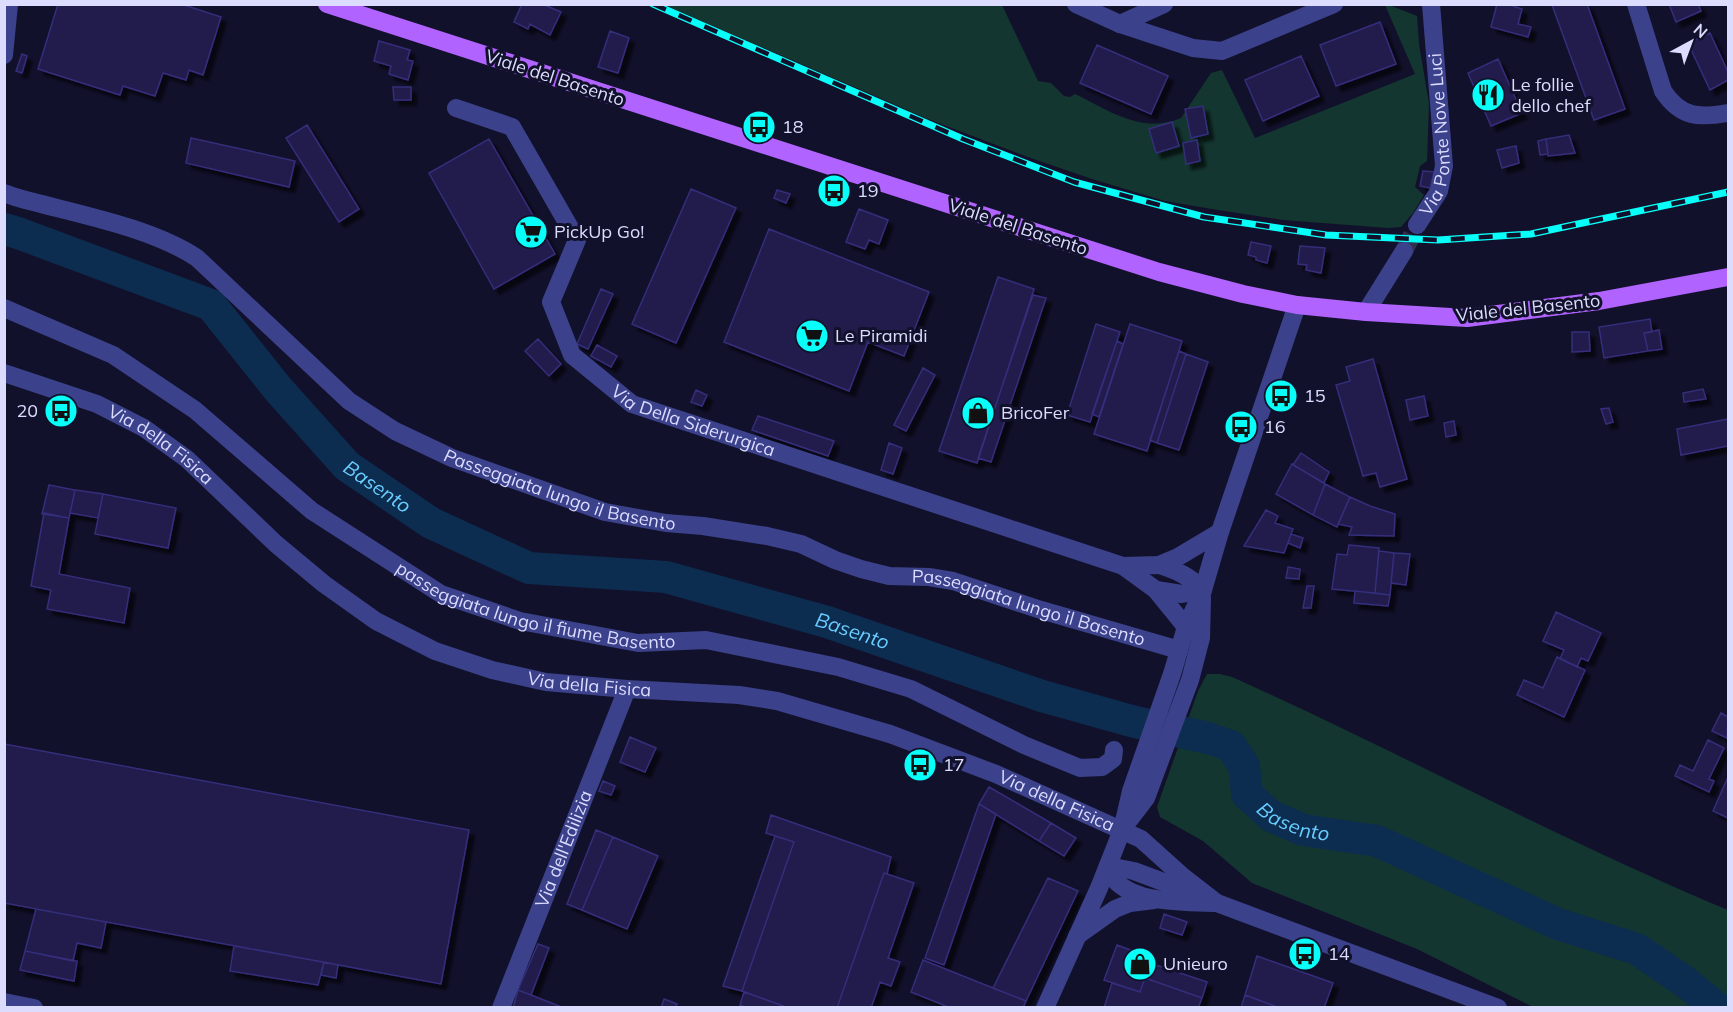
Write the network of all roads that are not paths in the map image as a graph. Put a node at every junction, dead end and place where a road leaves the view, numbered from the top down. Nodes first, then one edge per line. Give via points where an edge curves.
1 (9, 4) edge
2 (327, 4) edge
3 (1076, 4) edge
4 (1164, 4) edge
5 (1335, 4) edge
6 (1431, 4) edge
7 (1636, 4) edge
8 (1120, 24) junction
9 (4, 55) edge
10 (456, 108) dead end
11 (1728, 112) edge
12 (4, 193) edge
13 (1417, 225) tunnel mouth
14 (1404, 251) tunnel mouth
15 (1728, 277) edge
16 (1297, 305) junction
17 (4, 309) edge
18 (1366, 312) junction
19 (4, 373) edge
20 (1220, 532) junction
21 (1159, 565) junction
22 (1123, 566) junction
23 (1156, 590) junction
24 (1203, 590) junction
25 (1186, 627) junction
26 (1179, 650) junction
27 (627, 689) junction
28 (1114, 750) dead end
29 (1139, 794) junction
30 (1122, 830) junction
31 (1108, 866) junction
32 (1155, 900) junction
33 (1217, 903) junction
34 (1077, 936) junction
35 (4, 1002) edge
36 (34, 1008) edge
37 (501, 1008) edge
38 (1045, 1008) edge
39 (1498, 1008) edge

1 - 9 street
2 - 16 main road, Viale del Basento via 1159,272
3 - 8 street
4 - 8 street
5 - 8 street via 1222,51 1192,48
6 - 13 street, Via Ponte Nove Luci via 1444,166 1439,191
7 - 11 street via 1669,99 1693,115
10 - 22 street, Via Della Siderurgica via 512,127 577,240 551,302 572,355 632,404
12 - 26 street, Passeggiata lungo il Basento via 183,248 349,401 395,431 452,458 605,512 790,541 861,569 889,576 953,581
14 - 18 street
15 - 18 main road, Viale del Basento via 1599,301 1467,318
16 - 18 main road, Viale del Basento
16 - 20 street
17 - 28 street, passeggiata lungo il fiume Basento via 113,355 195,410 312,512 441,594 520,621 627,641 706,640 838,667 911,689 1080,768 1102,767 1113,759
19 - 27 street, Via della Fisica via 97,404 144,428 187,459 324,584 405,637 465,662 519,677
20 - 21 street, Via Della Siderurgica
20 - 24 street
21 - 22 street, Via Della Siderurgica
21 - 24 street, Via Della Siderurgica via 1182,572
22 - 23 street, Via Della Siderurgica
23 - 24 street, Via Della Siderurgica via 1182,594
23 - 25 street, Via Della Siderurgica
24 - 25 street
24 - 29 street via 1201,638 1190,680
25 - 26 street
26 - 29 street
27 - 30 street, Via della Fisica via 739,695 831,716 943,753
27 - 37 street, Via dell'Edilizia
29 - 30 street
30 - 31 street
30 - 33 street, Via della Fisica via 1141,839
31 - 32 street, Via della Fisica via 1114,879 1125,887
31 - 33 street via 1134,871
31 - 34 street
32 - 33 street, Via della Fisica
32 - 34 street via 1115,909
33 - 39 street, Via della Fisica
34 - 38 street
35 - 36 street

